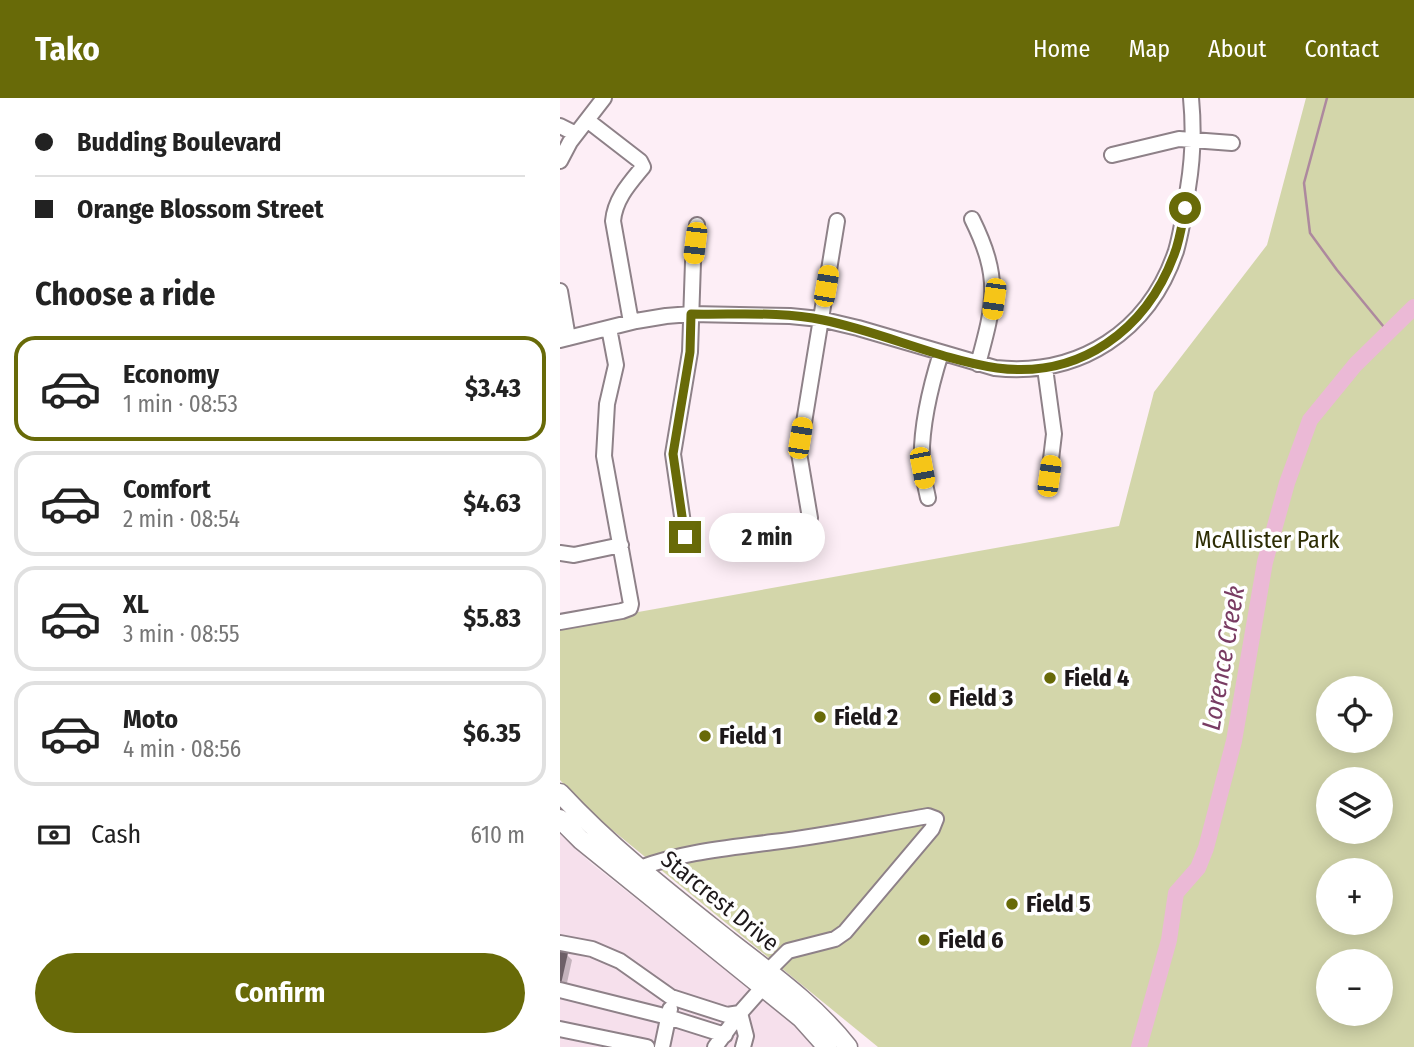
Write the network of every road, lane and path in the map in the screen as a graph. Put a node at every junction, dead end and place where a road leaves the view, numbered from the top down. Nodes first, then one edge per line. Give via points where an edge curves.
1 (604, 98) edge
2 (1191, 98) edge
3 (587, 120) junction
4 (560, 126) edge
5 (576, 134) junction
6 (1193, 141) junction
7 (1233, 143) dead end
8 (1112, 155) dead end
9 (560, 161) edge
10 (972, 219) dead end
11 (837, 221) dead end
12 (697, 225) dead end
13 (560, 291) edge
14 (691, 314) junction
15 (820, 319) junction
16 (631, 323) junction
17 (609, 328) junction
18 (564, 339) edge
19 (941, 353) junction
20 (978, 364) junction
21 (1045, 368) junction
22 (1049, 476) dead end
23 (928, 498) dead end
24 (810, 518) dead end
25 (685, 537) dead end
26 (621, 545) junction
27 (560, 553) edge
28 (560, 622) edge
29 (560, 793) edge
30 (560, 819) edge
31 (640, 868) junction
32 (560, 943) edge
33 (766, 979) junction
34 (560, 990) edge
35 (671, 997) junction
36 (740, 1013) junction
37 (668, 1017) junction
38 (560, 1029) edge
39 (725, 1035) junction
40 (647, 1047) edge
41 (662, 1047) edge
42 (715, 1047) edge
43 (743, 1047) edge
44 (827, 1047) edge
45 (848, 1047) edge

1 - 3 street
2 - 6 street
3 - 5 street
3 - 16 street via 643,167 620,197 612,221
4 - 5 street
5 - 9 street
6 - 7 street
6 - 8 street via 1179,139
6 - 21 street via 1179,238 1158,288 1119,336 1079,358
10 - 20 street via 989,257 993,282 991,318
11 - 15 street
12 - 14 street
13 - 18 street
14 - 15 street
14 - 16 street
14 - 25 street via 690,352 673,454
15 - 19 street
15 - 24 street via 799,453
16 - 17 street
17 - 18 street
17 - 26 street via 616,365 607,404 604,456
19 - 20 street
19 - 23 street via 922,442
20 - 21 street
21 - 22 street via 1054,434
26 - 27 street
26 - 28 street via 630,608
29 - 31 main road, Starcrest Drive
30 - 33 main road, Starcrest Drive via 619,871
31 - 33 main road, Starcrest Drive
31 - 33 street via 723,848 928,816 936,820 845,932 788,951
32 - 35 street via 620,961
33 - 36 street
33 - 44 main road, Starcrest Drive
33 - 45 main road, Starcrest Drive via 817,1011
34 - 37 street
35 - 36 street via 727,1015
35 - 37 street
36 - 39 street
36 - 43 street via 746,1036
37 - 39 street
37 - 41 street
38 - 40 street
39 - 42 street

